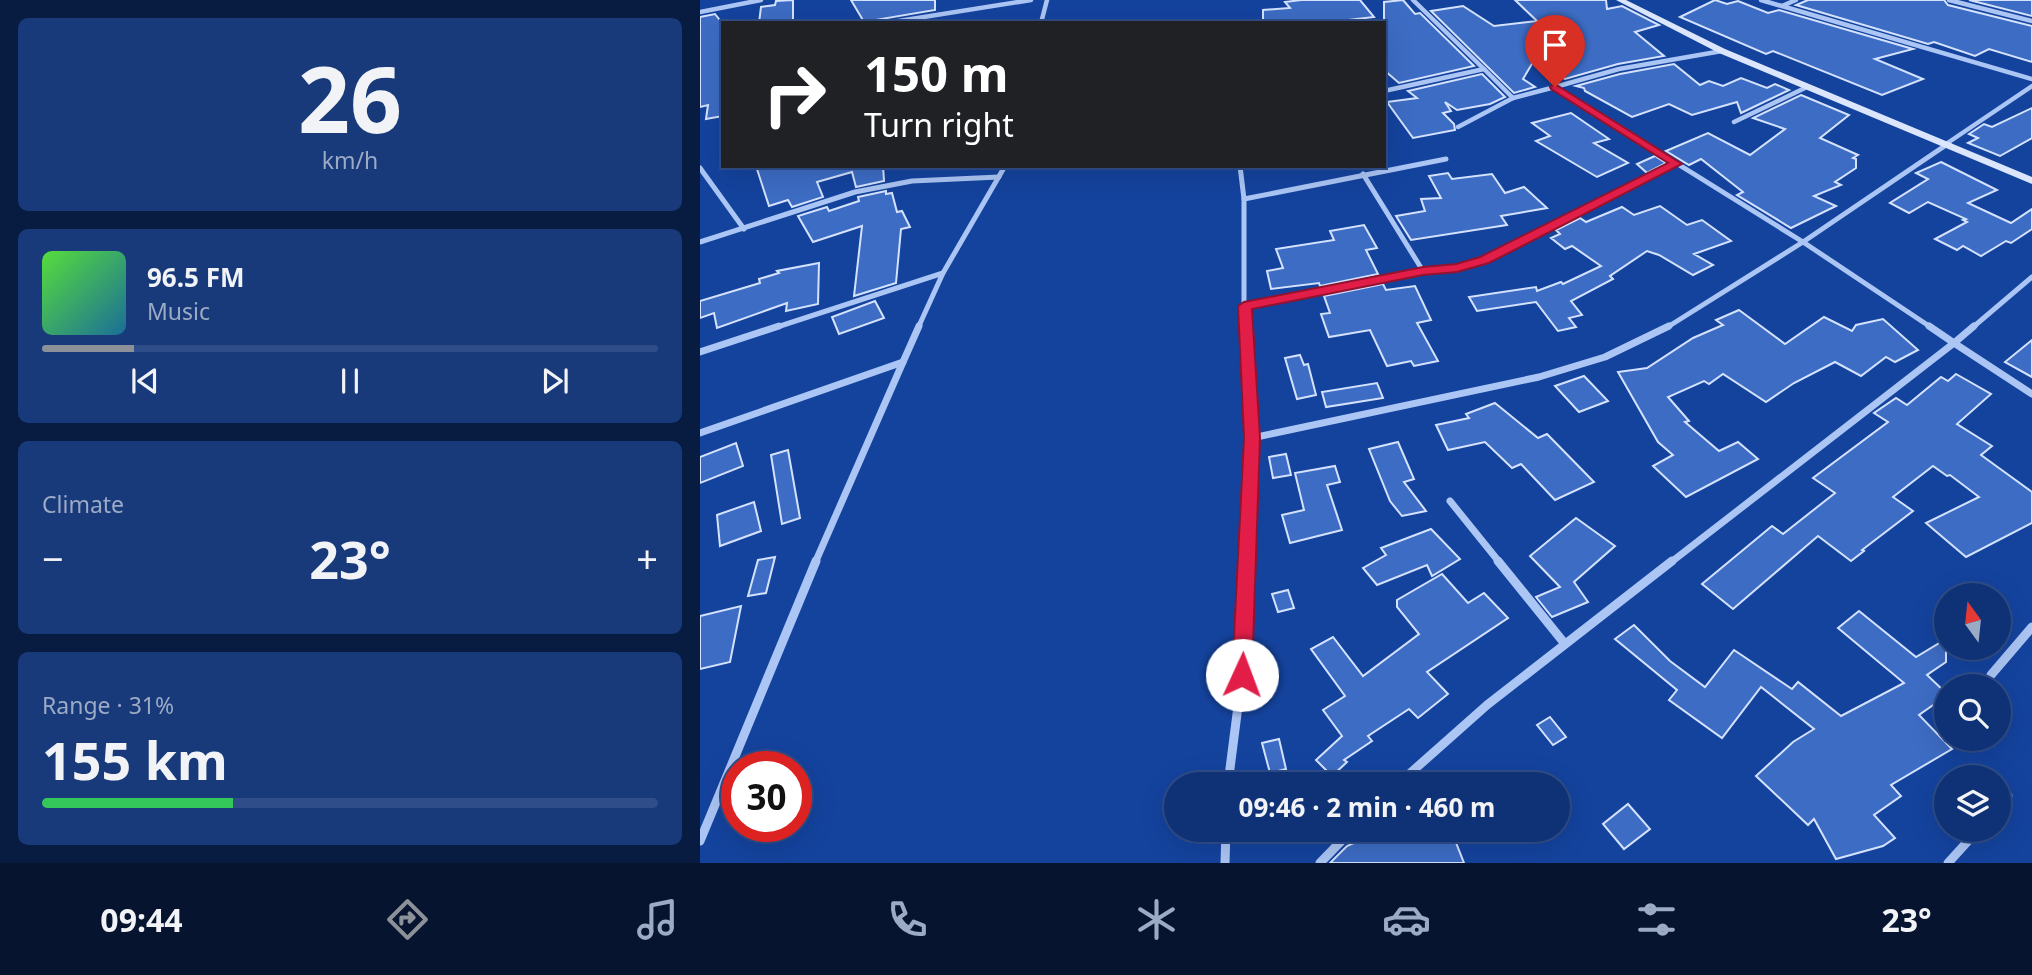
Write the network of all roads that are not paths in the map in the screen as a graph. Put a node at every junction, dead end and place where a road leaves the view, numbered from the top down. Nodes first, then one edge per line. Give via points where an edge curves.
1 (761, 0) edge
2 (1031, 0) edge
3 (1046, 0) edge
4 (1413, 0) edge
5 (1620, 0) edge
6 (1761, 0) edge
7 (1796, 0) edge
8 (1949, 0) edge
9 (1782, 6) junction
10 (700, 12) edge
11 (899, 21) edge
12 (1041, 21) edge
13 (2032, 21) edge
14 (1722, 51) junction
15 (1484, 69) junction
16 (2032, 79) edge
17 (2032, 86) edge
18 (1555, 87) junction
19 (1807, 87) junction
20 (1386, 91) edge
21 (1513, 98) junction
22 (1734, 122) dead end
23 (1458, 127) dead end
24 (1946, 145) junction
25 (1446, 159) dead end
26 (1676, 164) junction
27 (1004, 168) edge
28 (1240, 168) edge
29 (700, 169) edge
30 (1363, 174) junction
31 (999, 177) junction
32 (2032, 181) edge
33 (1244, 199) junction
34 (744, 229) junction
35 (1803, 242) junction
36 (700, 243) edge
37 (1423, 271) junction
38 (943, 273) junction
39 (2032, 277) edge
40 (1244, 306) junction
41 (1954, 344) junction
42 (700, 352) edge
43 (903, 362) junction
44 (2032, 394) edge
45 (700, 433) edge
46 (1252, 438) junction
47 (1450, 501) dead end
48 (2032, 627) edge
49 (1565, 644) junction
50 (1992, 674) edge
51 (1230, 772) edge
52 (1412, 772) edge
53 (700, 841) edge
54 (1226, 842) edge
55 (1340, 842) edge
56 (1967, 842) edge
57 (1225, 863) edge
58 (1320, 863) edge
59 (1948, 863) edge

1 - 10 street
2 - 11 street
3 - 12 street
4 - 15 street
5 - 14 street
6 - 9 street
7 - 9 street
8 - 13 street
9 - 16 street
14 - 18 street via 1619,69
14 - 19 street
15 - 20 street
15 - 21 street
17 - 24 street
18 - 21 street
18 - 26 street
19 - 22 street
19 - 24 street
21 - 23 street
24 - 32 street
24 - 35 street
25 - 30 street
26 - 35 street
26 - 37 street via 1485,260
27 - 31 street
28 - 33 street
29 - 34 street
30 - 33 street
30 - 37 street
31 - 34 street via 912,181 855,192
31 - 38 street
33 - 40 street
34 - 36 street
35 - 41 street
35 - 46 street via 1666,328 1605,357 1539,377
37 - 40 street
38 - 42 street
38 - 43 street
39 - 41 street
40 - 46 street
41 - 44 street
41 - 49 street
43 - 45 street
43 - 53 street
46 - 51 street via 1242,675
47 - 49 street
48 - 50 street
49 - 52 street
54 - 57 street
55 - 58 street
56 - 59 street

